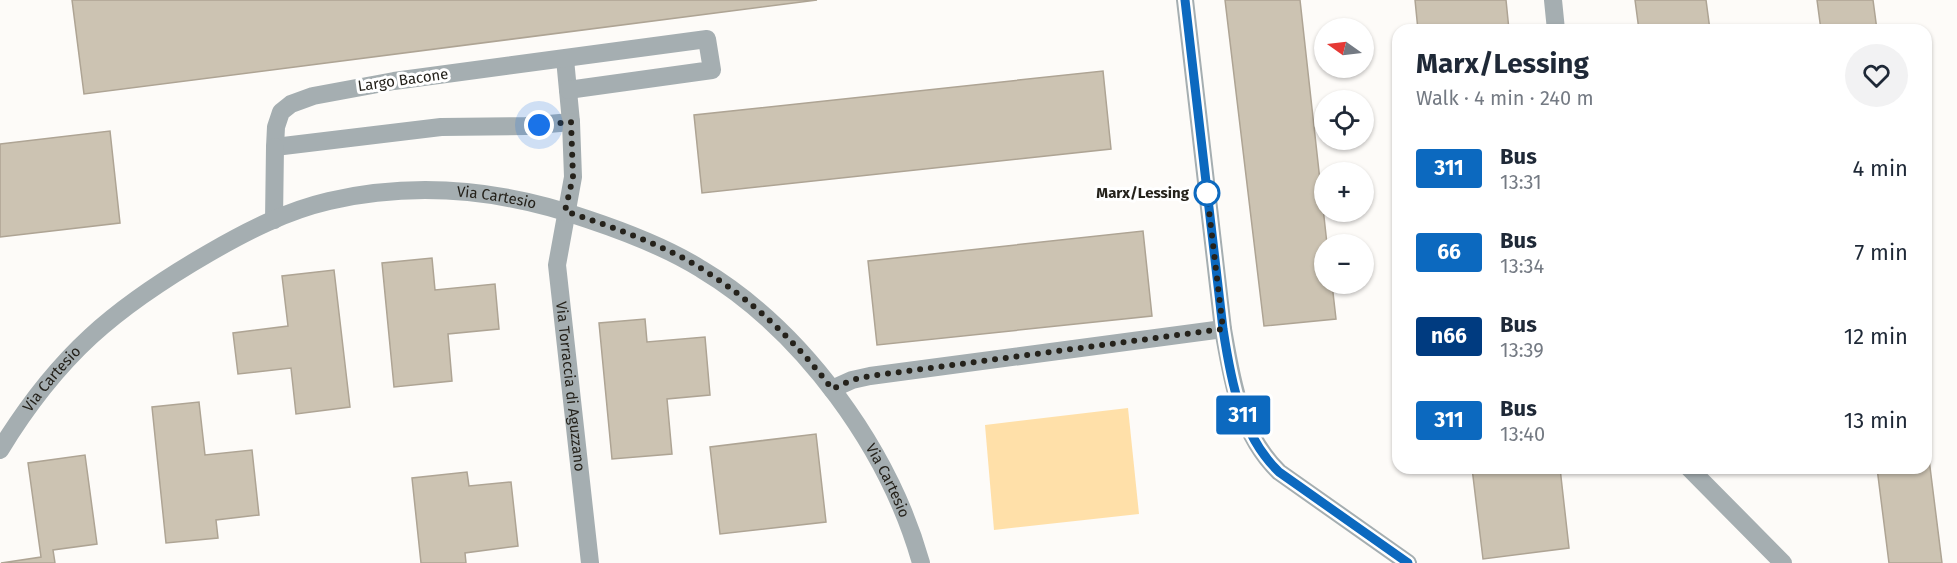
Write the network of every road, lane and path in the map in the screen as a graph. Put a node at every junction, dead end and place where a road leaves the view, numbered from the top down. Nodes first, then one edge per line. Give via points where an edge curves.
1 (1185, 0) edge
2 (1553, 0) edge
3 (1555, 24) edge
4 (565, 59) junction
5 (568, 90) junction
6 (571, 122) junction
7 (275, 147) junction
8 (565, 211) junction
9 (274, 220) junction
10 (1223, 329) junction
11 (832, 389) junction
12 (0, 450) edge
13 (1695, 474) edge
14 (1760, 539) junction
15 (590, 563) edge
16 (921, 563) edge
17 (1408, 563) edge
18 (1762, 563) edge
19 (1783, 563) edge

1 - 10 street
2 - 3 street
4 - 5 street
4 - 5 street, Largo Bacone via 707,39 712,70
4 - 7 street, Largo Bacone via 394,81 306,98 281,112
5 - 6 street
6 - 7 street via 441,127
6 - 8 street via 573,177
7 - 9 street, Largo Bacone
8 - 9 street, Via Cartesio via 484,193 424,190 332,201
8 - 11 street, Via Cartesio via 646,240 704,270 768,320
8 - 15 street, Via Torraccia di Aguzzano via 557,265
9 - 12 street, Via Cartesio via 170,275 120,310 53,374
10 - 11 street via 870,376
10 - 17 street via 1240,410 1269,462
11 - 16 street, Via Cartesio via 897,498
13 - 14 street
14 - 18 street
14 - 19 street

